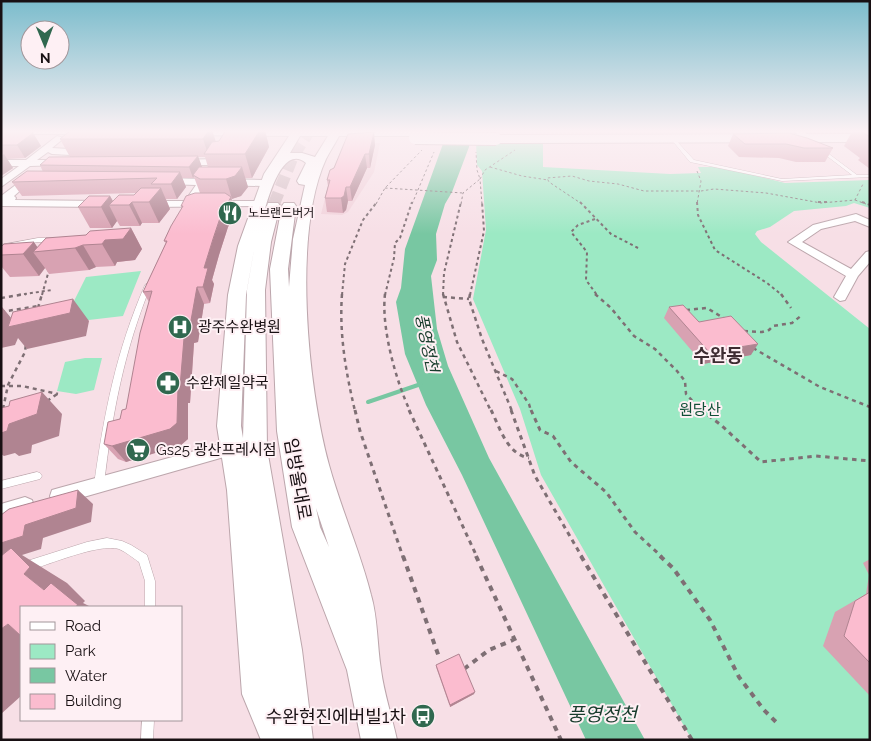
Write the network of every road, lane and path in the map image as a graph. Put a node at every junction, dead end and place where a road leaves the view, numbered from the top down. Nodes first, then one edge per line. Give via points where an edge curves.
1 (277, 164) edge
2 (26, 165) edge
3 (41, 165) edge
4 (44, 165) junction
5 (48, 165) edge
6 (216, 165) edge
7 (311, 165) edge
8 (320, 165) edge
9 (408, 165) edge
10 (429, 165) edge
11 (477, 165) edge
12 (494, 165) edge
13 (694, 165) edge
14 (714, 165) edge
15 (841, 165) edge
16 (490, 167) junction
17 (856, 176) junction
18 (870, 176) edge
19 (480, 179) junction
20 (548, 180) junction
21 (865, 180) dead end
22 (158, 181) edge
23 (201, 182) junction
24 (1, 184) edge
25 (385, 188) junction
26 (418, 190) junction
27 (701, 191) junction
28 (463, 193) junction
29 (279, 199) junction
30 (855, 200) junction
31 (5, 203) edge
32 (110, 204) edge
33 (139, 204) edge
34 (870, 205) edge
35 (186, 208) junction
36 (596, 219) junction
37 (870, 224) edge
38 (63, 240) edge
39 (1, 247) edge
40 (640, 250) dead end
41 (870, 254) edge
42 (51, 266) edge
43 (853, 275) junction
44 (151, 280) edge
45 (52, 290) dead end
46 (43, 292) junction
47 (443, 297) junction
48 (840, 297) dead end
49 (1, 298) edge
50 (470, 299) junction
51 (38, 306) junction
52 (791, 308) dead end
53 (684, 310) edge
54 (37, 311) edge
55 (1, 312) edge
56 (802, 315) dead end
57 (730, 324) edge
58 (736, 330) edge
59 (27, 340) edge
60 (749, 345) edge
61 (494, 370) junction
62 (8, 385) junction
63 (1, 386) edge
64 (44, 404) dead end
65 (870, 407) edge
66 (2, 417) edge
67 (231, 448) junction
68 (529, 458) junction
69 (870, 461) edge
70 (37, 476) dead end
71 (1, 485) edge
72 (99, 485) junction
73 (1, 513) edge
74 (20, 568) edge
75 (150, 606) edge
76 (513, 640) junction
77 (440, 657) dead end
78 (464, 669) edge
79 (148, 721) edge
80 (777, 723) dead end
81 (147, 740) edge
82 (279, 740) edge
83 (295, 740) edge
84 (379, 740) edge
85 (561, 740) edge
86 (692, 740) edge

1 - 29 main road
2 - 24 street
3 - 4 street
4 - 5 street
4 - 31 street via 5,198
4 - 31 street via 50,167 38,180
6 - 23 street
7 - 29 main road via 302,192
8 - 29 main road via 311,184
9 - 25 path
10 - 26 path
11 - 19 path
12 - 16 path
13 - 27 path via 702,181
14 - 17 lane via 777,180
15 - 17 lane
16 - 19 path
16 - 20 path
17 - 18 lane
19 - 28 path
19 - 50 path via 484,231
20 - 27 path via 572,176 644,191
20 - 36 path via 585,206
21 - 30 path
22 - 23 street
23 - 29 street
23 - 35 street
25 - 26 path
25 - 77 path via 363,220 344,264 341,311 345,368 360,430
26 - 28 path
26 - 76 path via 400,238 394,244 384,304 389,343 400,390
27 - 30 path via 766,193 820,203
27 - 52 path via 697,210 714,249 757,276 788,301
28 - 47 path via 444,273
29 - 35 street
29 - 67 main road via 246,246 237,295 229,426
29 - 83 main road via 263,242 256,290 255,449 286,650
29 - 84 main road, 임방울대로 via 289,431 306,527 364,670
30 - 34 path
31 - 32 street
33 - 35 street
36 - 40 path via 611,234
36 - 69 path via 574,227 572,232 587,252 588,284 616,313 622,324 655,349 677,372 685,381 686,394 707,416 761,462 818,455
37 - 43 street via 856,217 817,227 794,242
38 - 39 lane via 38,240
41 - 43 street
42 - 46 path
43 - 48 street
44 - 72 lane via 126,339 119,366
45 - 46 path
46 - 49 path
46 - 51 path
47 - 50 path
47 - 68 path via 457,342 506,441 519,456
50 - 61 path
51 - 54 path
51 - 55 path
53 - 57 path via 707,308
56 - 58 path via 792,323 773,326 762,332
59 - 62 path via 25,352
60 - 65 path via 820,387
61 - 68 path
61 - 80 path via 512,379 529,404 540,430 553,436 572,462 606,492 635,532 673,568 710,620 739,677
62 - 63 path
62 - 64 path via 59,393
62 - 66 path
67 - 72 street
67 - 82 main road via 240,490 259,694
68 - 86 path via 535,476 566,533
70 - 71 lane
72 - 73 street
74 - 75 lane via 92,545 118,544 143,559 150,581
76 - 78 path via 489,650
76 - 85 path
79 - 81 lane

